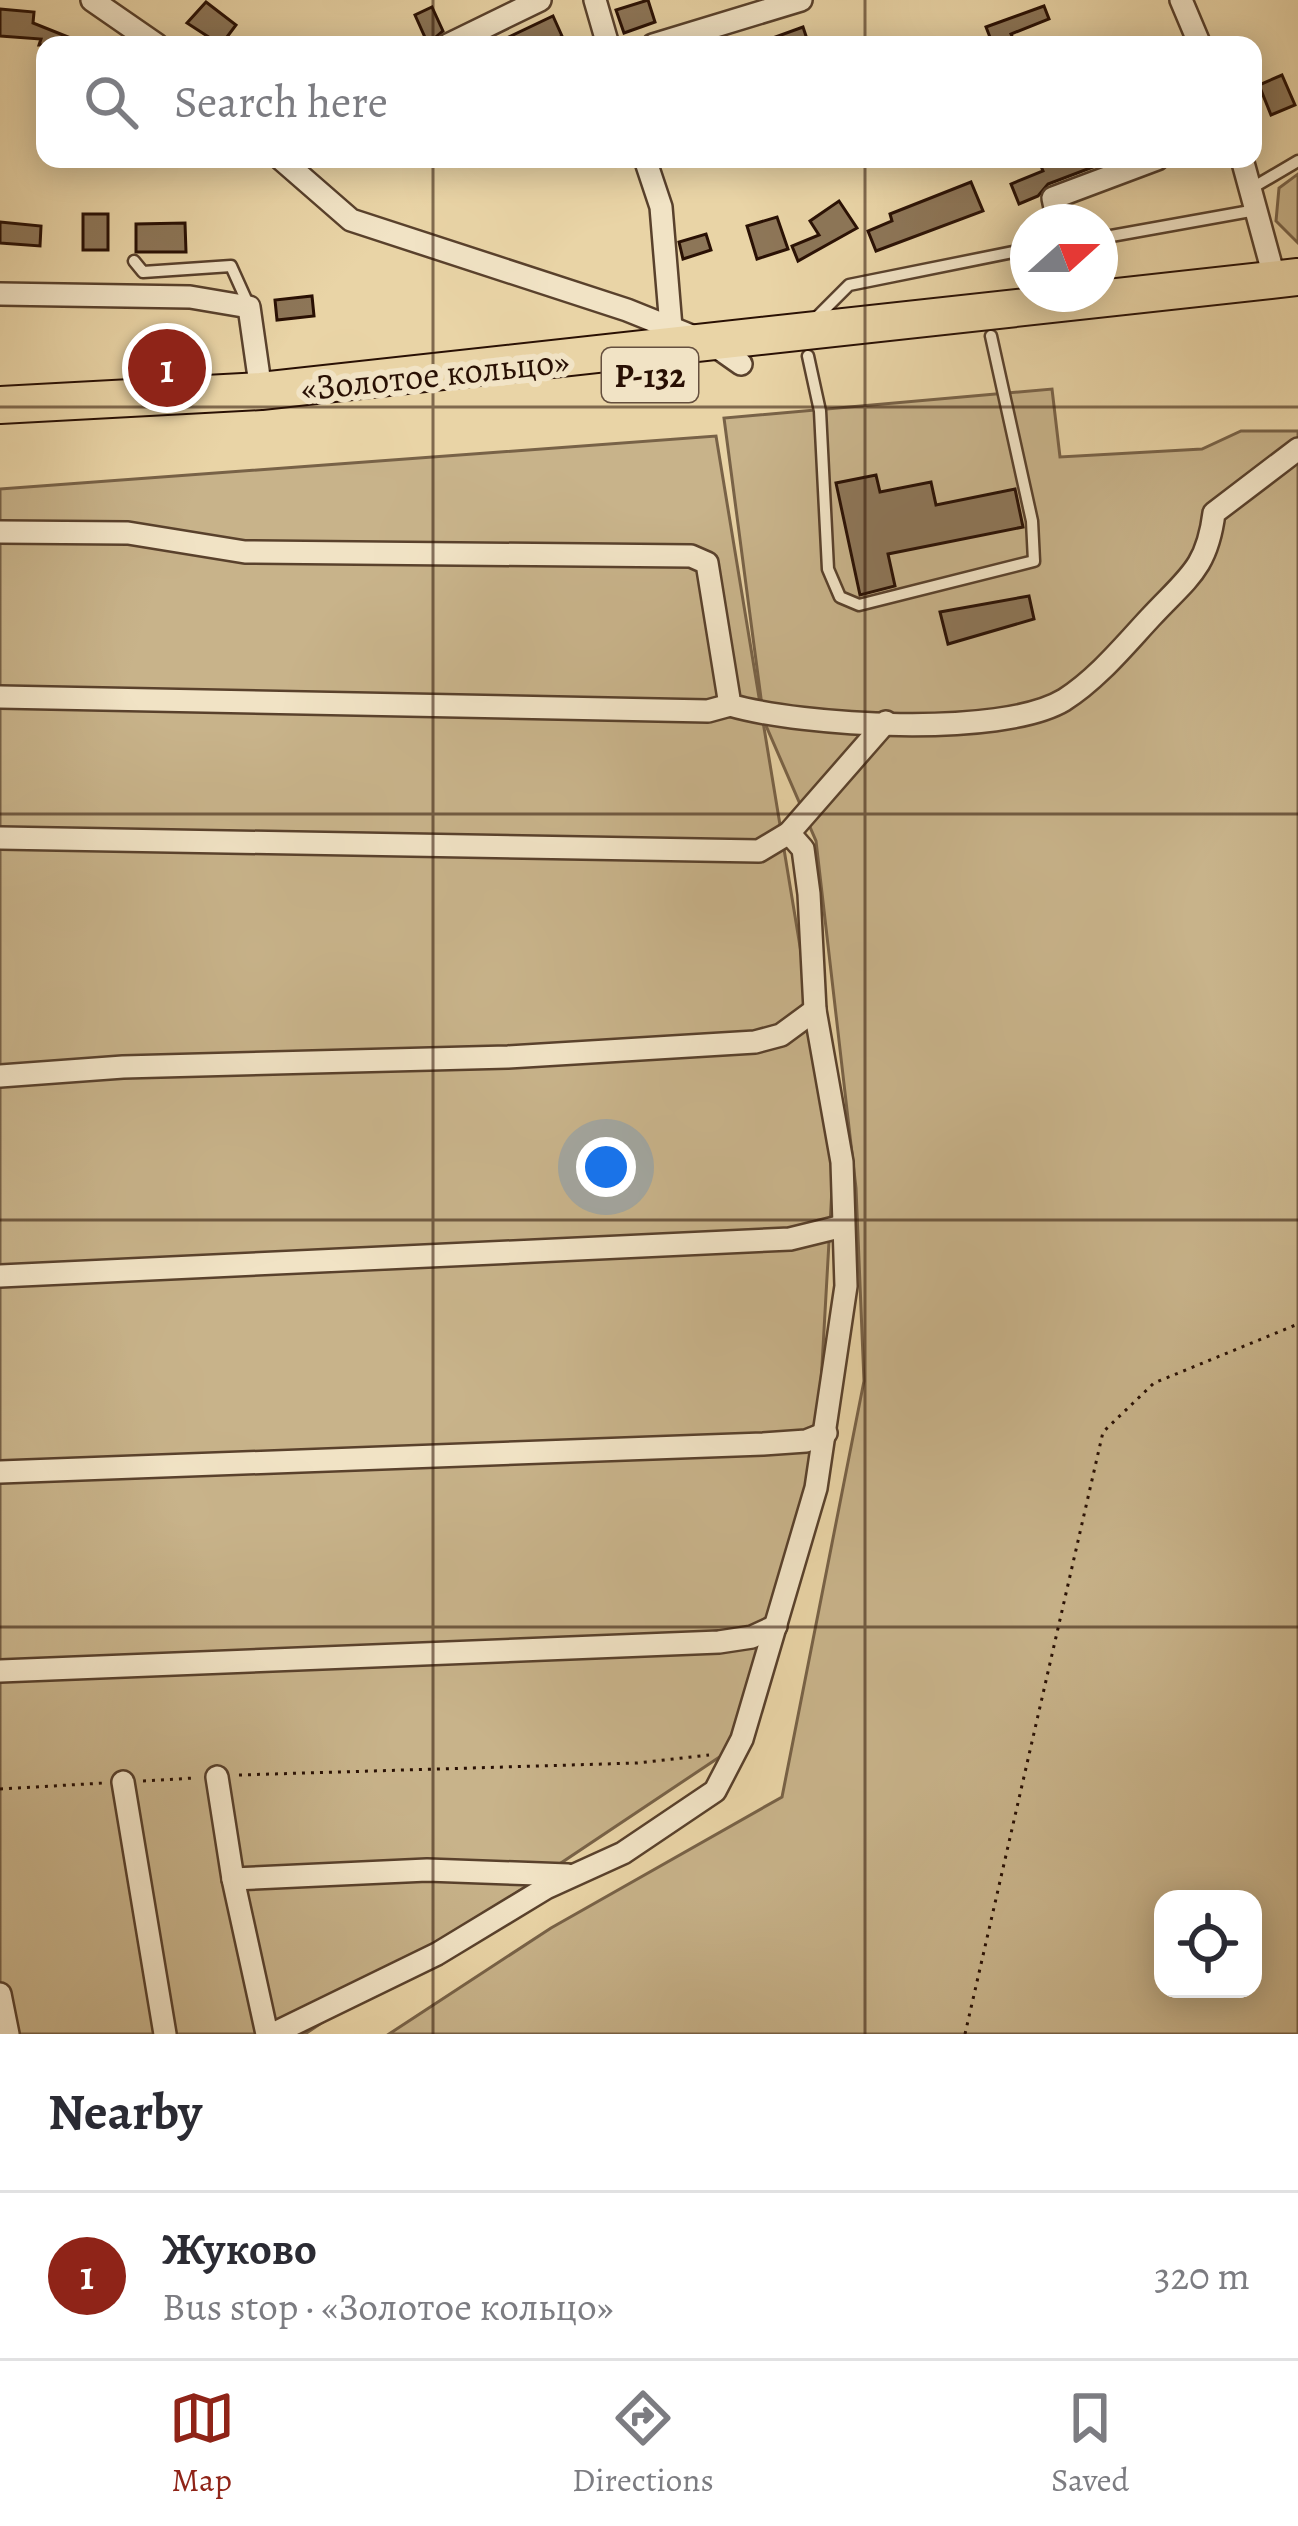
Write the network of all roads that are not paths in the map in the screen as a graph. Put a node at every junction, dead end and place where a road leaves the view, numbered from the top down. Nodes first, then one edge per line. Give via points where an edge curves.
1 (92, 0) edge
2 (540, 0) edge
3 (595, 0) edge
4 (802, 0) edge
5 (1181, 0) edge
6 (144, 36) edge
7 (466, 36) edge
8 (605, 36) edge
9 (683, 36) edge
10 (1196, 36) edge
11 (1298, 160) edge
12 (291, 168) edge
13 (648, 168) edge
14 (1133, 168) edge
15 (1245, 168) edge
16 (1255, 199) junction
17 (1054, 204) edge
18 (1118, 233) edge
19 (1010, 253) edge
20 (134, 261) dead end
21 (1290, 287) edge
22 (0, 294) edge
23 (1118, 296) edge
24 (249, 307) junction
25 (1010, 309) edge
26 (671, 327) junction
27 (991, 336) junction
28 (806, 344) junction
29 (728, 354) junction
30 (261, 391) junction
31 (0, 405) edge
32 (0, 429) edge
33 (1298, 449) edge
34 (0, 532) edge
35 (0, 697) edge
36 (730, 705) junction
37 (886, 722) junction
38 (790, 833) junction
39 (0, 838) edge
40 (815, 1010) junction
41 (0, 1076) edge
42 (843, 1226) junction
43 (0, 1276) edge
44 (826, 1433) junction
45 (0, 1472) edge
46 (776, 1626) junction
47 (0, 1671) edge
48 (217, 1777) road end
49 (123, 1782) road end
50 (574, 1875) junction
51 (232, 1879) junction
52 (0, 1994) edge
53 (8, 2034) edge
54 (165, 2034) edge
55 (270, 2034) edge

1 - 6 street
2 - 7 street
3 - 8 street
4 - 9 street
5 - 10 street
11 - 16 lane
12 - 26 street via 351,220
13 - 26 street via 661,207
14 - 17 street
15 - 16 street
16 - 18 lane
16 - 21 street
19 - 28 lane via 849,285
20 - 24 lane via 142,272 231,266
21 - 23 highway, «Золотое кольцо» / Р-132
21 - 27 highway, «Золотое кольцо» / Р-132
22 - 24 street via 190,297
24 - 30 street
25 - 28 highway, «Золотое кольцо» / Р-132
26 - 29 street
27 - 28 highway, «Золотое кольцо» / Р-132
27 - 28 lane via 1034,561 860,605 840,597 828,569 820,411
28 - 29 highway, «Золотое кольцо» / Р-132
29 - 30 highway, «Золотое кольцо» / Р-132
29 - 32 highway, «Золотое кольцо» / Р-132 via 263,414
30 - 31 highway, «Золотое кольцо» / Р-132
33 - 37 street via 1214,513 1209,554 1063,700 1022,715
34 - 36 street via 128,533 245,552 691,556 707,563
35 - 36 street via 708,711
36 - 37 street via 825,722
37 - 38 street
38 - 39 street via 759,851 710,852
38 - 40 street via 803,849
40 - 41 street via 781,1035 755,1042
40 - 42 street via 842,1162
42 - 43 street via 790,1239
42 - 44 street via 846,1286
44 - 45 street via 763,1444
44 - 46 street
46 - 47 street via 719,1642
46 - 50 street via 739,1744 715,1791 623,1853
48 - 51 street
49 - 54 street
50 - 51 street via 427,1870
50 - 55 street via 437,1954
51 - 55 street
52 - 53 street

